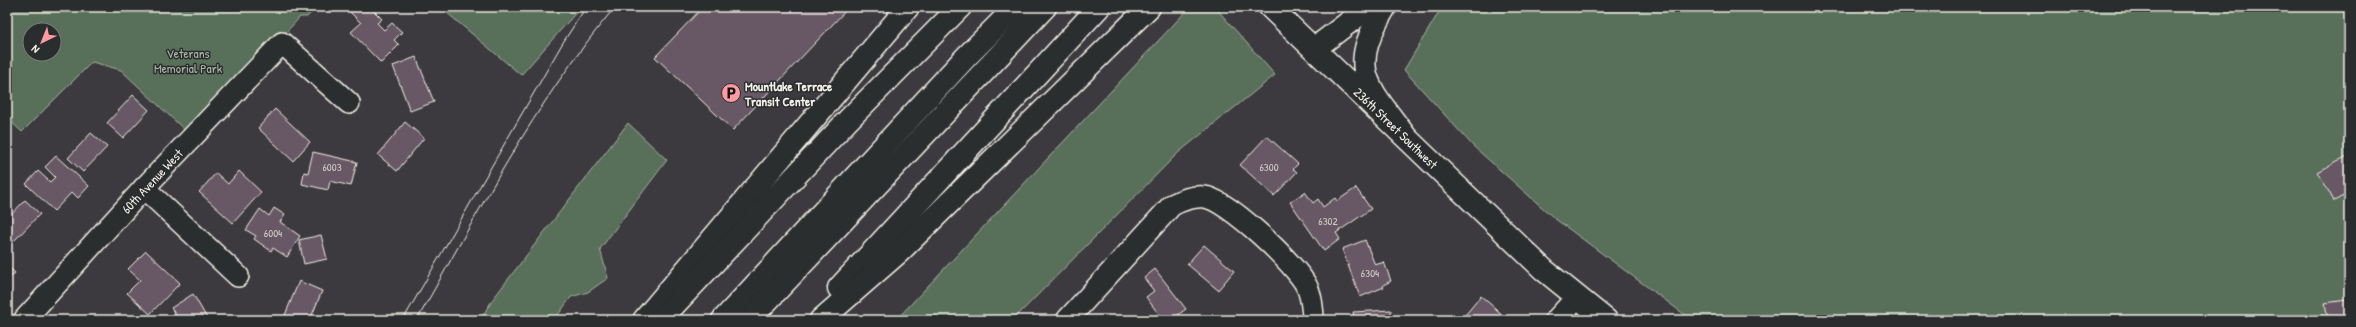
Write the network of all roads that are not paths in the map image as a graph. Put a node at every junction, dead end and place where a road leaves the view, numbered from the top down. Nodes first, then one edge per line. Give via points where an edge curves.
1 (908, 7) edge
2 (960, 7) edge
3 (1016, 7) edge
4 (1045, 7) edge
5 (1099, 7) edge
6 (1149, 7) edge
7 (1270, 7) edge
8 (1369, 7) edge
9 (1385, 7) edge
10 (1314, 49) junction
11 (349, 103) dead end
12 (1405, 136) junction
13 (144, 188) junction
14 (238, 276) dead end
15 (1577, 296) junction
16 (24, 320) edge
17 (644, 320) edge
18 (660, 320) edge
19 (723, 320) edge
20 (749, 320) edge
21 (810, 320) edge
22 (820, 320) edge
23 (1067, 320) edge
24 (1313, 320) edge
25 (1556, 320) edge
26 (1606, 320) edge

1 - 17 main road
2 - 18 main road via 843,125
3 - 19 main road via 966,57
4 - 20 main road
5 - 21 main road
6 - 22 main road via 900,251
7 - 10 main road, 236th Street Southwest
8 - 10 main road
9 - 12 main road via 1372,28 1365,47 1365,74 1372,91
10 - 12 main road, 236th Street Southwest
11 - 13 street, 60th Avenue West via 282,43
12 - 15 main road, 236th Street Southwest via 1544,270
13 - 14 street
13 - 16 street, 60th Avenue West
15 - 25 street
15 - 26 main road, 236th Street Southwest
23 - 24 street via 1172,205 1186,198 1205,197 1245,219 1280,254 1307,286

